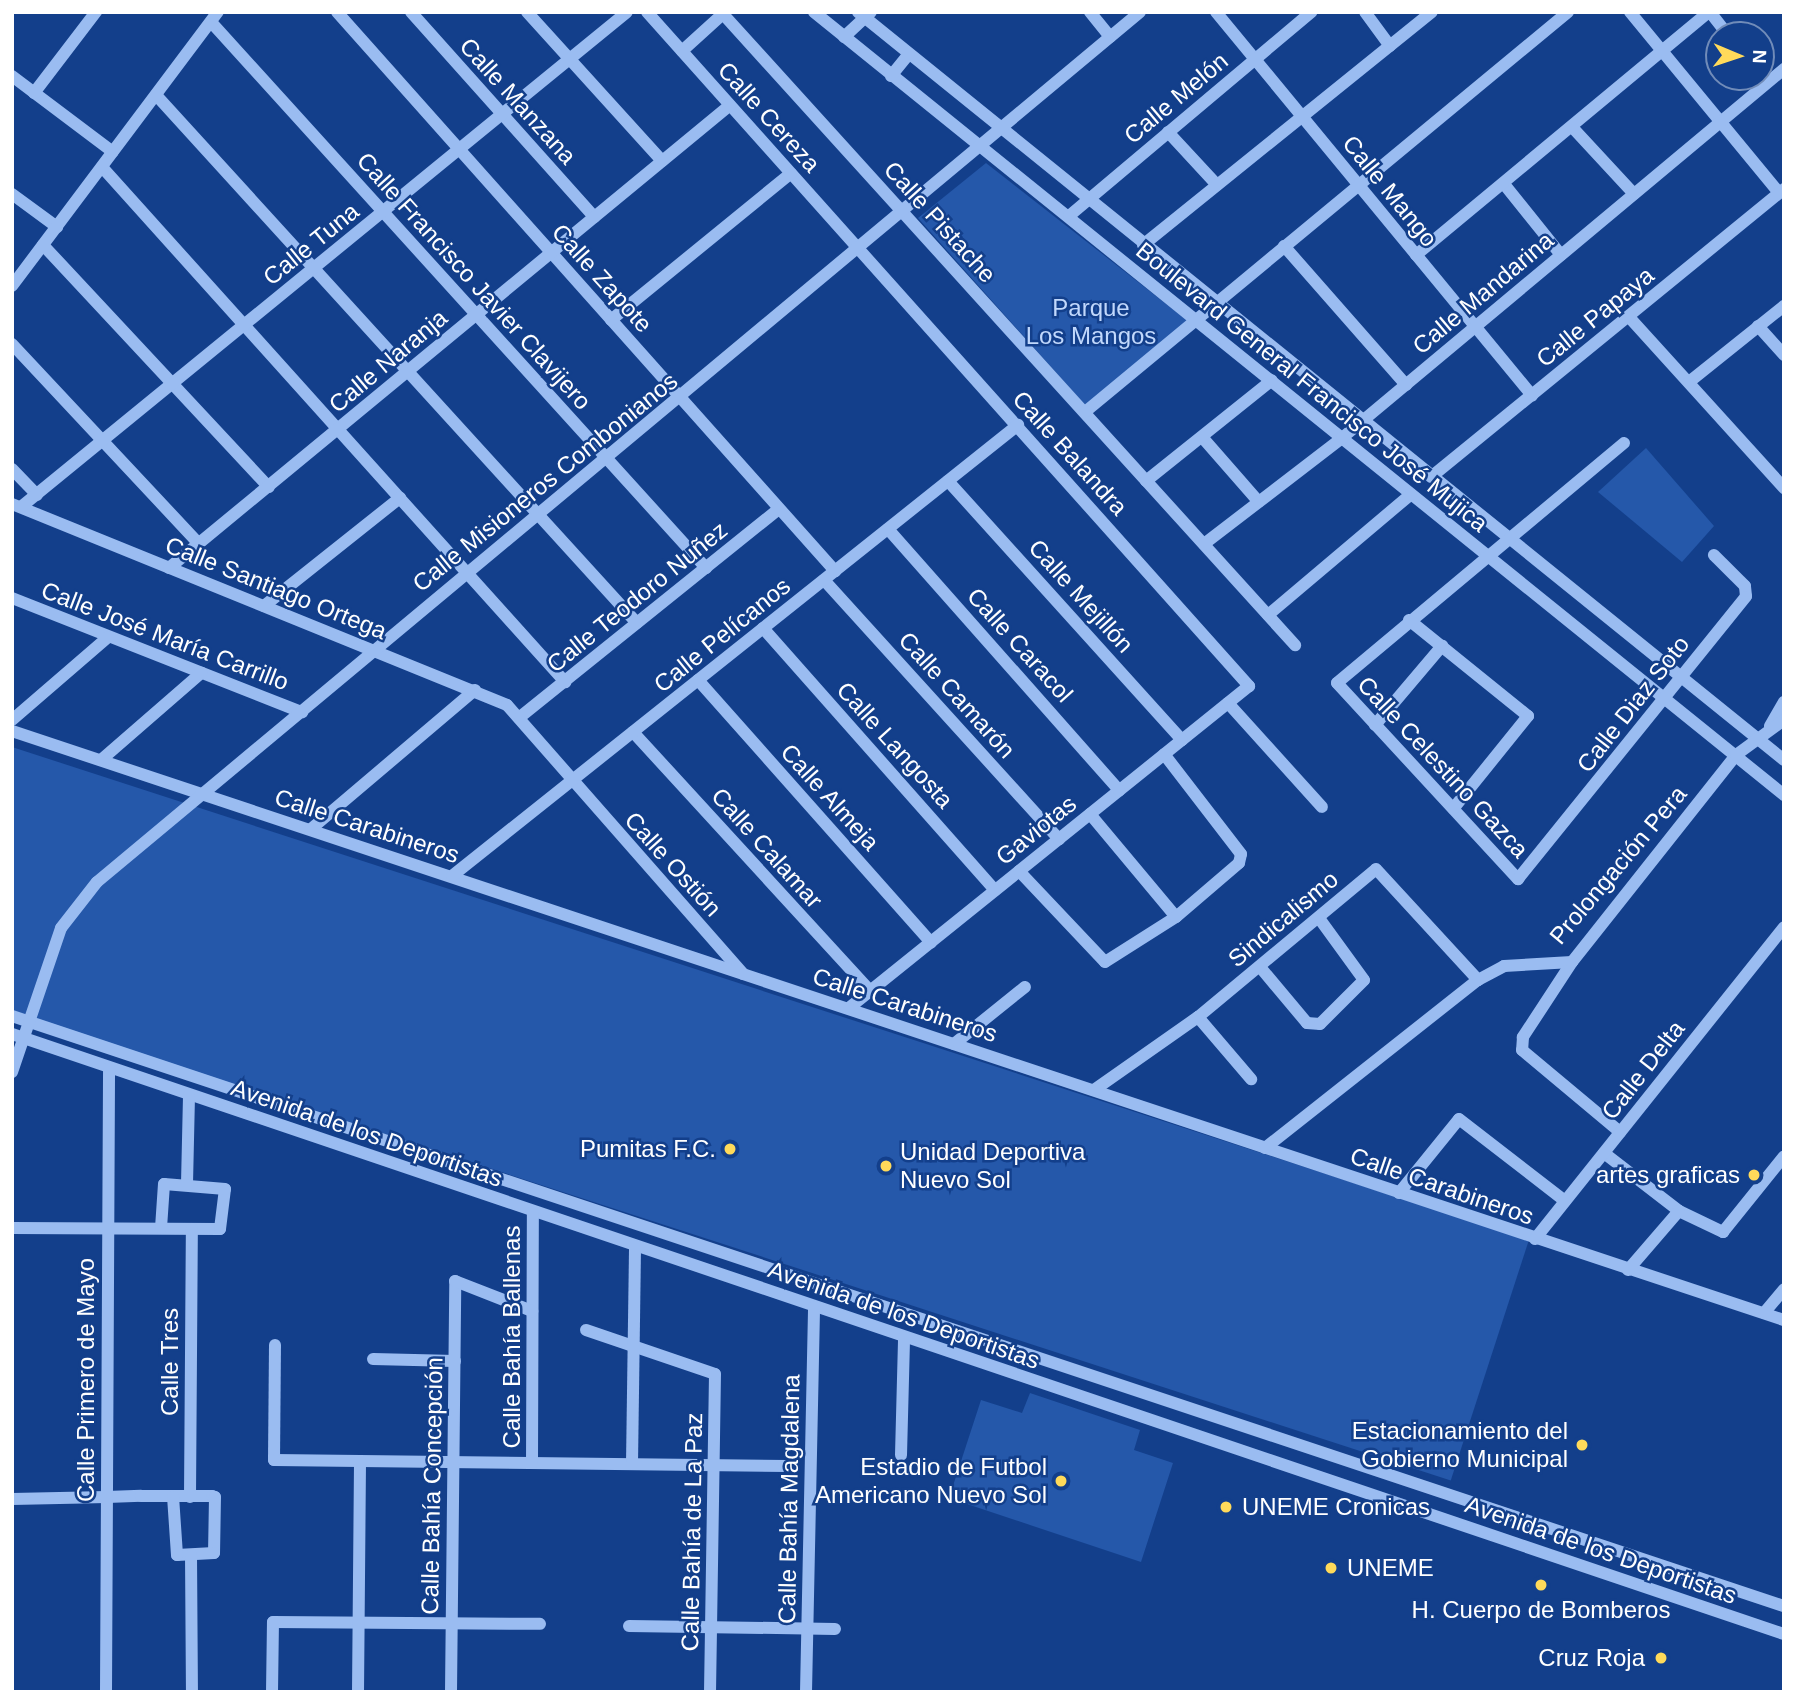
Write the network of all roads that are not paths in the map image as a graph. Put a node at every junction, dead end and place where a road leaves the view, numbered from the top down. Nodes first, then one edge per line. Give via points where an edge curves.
1 (96, 12) edge
2 (337, 12) edge
3 (411, 12) edge
4 (527, 12) edge
5 (627, 12) edge
6 (647, 12) edge
7 (814, 12) edge
8 (1090, 12) edge
9 (1140, 12) edge
10 (1216, 12) edge
11 (1311, 12) edge
12 (1365, 12) edge
13 (1432, 12) edge
14 (1568, 12) edge
15 (1630, 12) edge
16 (1709, 12) edge
17 (724, 13) edge
18 (864, 14) edge
19 (214, 17) edge
20 (844, 37) junction
21 (1110, 37) junction
22 (1390, 46) junction
23 (682, 51) junction
24 (1662, 51) junction
25 (909, 54) junction
26 (569, 60) junction
27 (1255, 60) junction
28 (12, 76) edge
29 (891, 76) junction
30 (1752, 91) edge
31 (34, 93) junction
32 (156, 95) junction
33 (730, 105) junction
34 (502, 114) junction
35 (1302, 117) junction
36 (1721, 122) junction
37 (1572, 127) junction
38 (1002, 131) junction
39 (1168, 132) junction
40 (981, 149) junction
41 (459, 150) junction
42 (113, 152) junction
43 (662, 161) junction
44 (102, 167) junction
45 (791, 173) junction
46 (1357, 184) junction
47 (1504, 184) junction
48 (1217, 186) junction
49 (1782, 191) edge
50 (12, 194) edge
51 (1634, 194) junction
52 (1086, 201) junction
53 (383, 212) junction
54 (903, 212) junction
55 (1069, 216) junction
56 (594, 217) junction
57 (57, 227) junction
58 (43, 245) junction
59 (1143, 245) junction
60 (1284, 246) junction
61 (860, 249) junction
62 (551, 253) junction
63 (1416, 255) junction
64 (1561, 255) junction
65 (314, 268) junction
66 (12, 286) edge
67 (1216, 304) junction
68 (1784, 306) edge
69 (476, 315) junction
70 (1629, 317) junction
71 (1196, 319) junction
72 (611, 320) junction
73 (244, 326) junction
74 (1475, 327) junction
75 (1758, 327) junction
76 (12, 344) edge
77 (1784, 355) edge
78 (408, 372) junction
79 (1272, 380) junction
80 (1689, 383) junction
81 (173, 384) junction
82 (1406, 385) junction
83 (1532, 396) junction
84 (681, 399) junction
85 (1085, 412) junction
86 (1361, 422) junction
87 (1018, 425) junction
88 (338, 429) junction
89 (1202, 437) junction
90 (1342, 438) junction
91 (103, 441) junction
92 (1624, 443) dead end
93 (608, 459) junction
94 (12, 469) edge
95 (1432, 477) junction
96 (948, 481) junction
97 (1146, 481) junction
98 (269, 487) junction
99 (1784, 488) edge
100 (1412, 494) junction
101 (37, 495) junction
102 (400, 498) junction
103 (1259, 502) junction
104 (17, 506) edge
105 (779, 509) junction
106 (539, 516) junction
107 (888, 529) junction
108 (1509, 537) junction
109 (199, 544) junction
110 (1204, 544) junction
111 (1714, 555) dead end
112 (1487, 556) junction
113 (170, 568) junction
114 (706, 568) junction
115 (835, 571) junction
116 (467, 573) junction
117 (824, 580) junction
118 (12, 598) edge
119 (264, 606) junction
120 (1268, 615) junction
121 (1409, 620) junction
122 (637, 623) junction
123 (763, 628) junction
124 (108, 637) junction
125 (1294, 645) dead end
126 (1442, 646) junction
127 (375, 651) junction
128 (201, 673) junction
129 (1681, 676) junction
130 (698, 680) junction
131 (565, 682) junction
132 (1249, 686) joint
133 (475, 690) junction
134 (1662, 700) junction
135 (1784, 702) edge
136 (1228, 704) junction
137 (302, 712) junction
138 (520, 718) junction
139 (12, 720) edge
140 (1784, 720) edge
141 (1375, 725) junction
142 (12, 731) edge
143 (633, 732) junction
144 (1761, 735) junction
145 (1182, 740) junction
146 (1164, 754) junction
147 (1736, 755) junction
148 (101, 760) junction
149 (1784, 760) edge
150 (572, 781) junction
151 (1119, 790) junction
152 (205, 793) junction
153 (1784, 795) edge
154 (1322, 807) dead end
155 (1453, 809) junction
156 (1090, 814) junction
157 (311, 829) junction
158 (1059, 839) junction
159 (1019, 871) junction
160 (452, 876) junction
161 (1518, 879) joint
162 (995, 890) junction
163 (1176, 917) junction
164 (1319, 918) junction
165 (1784, 927) edge
166 (931, 942) junction
167 (1572, 962) junction
168 (1260, 967) junction
169 (743, 974) junction
170 (1478, 980) junction
171 (1025, 987) dead end
172 (870, 991) junction
173 (849, 1008) junction
174 (12, 1016) edge
175 (1198, 1017) junction
176 (29, 1021) junction
177 (18, 1036) edge
178 (954, 1044) junction
179 (109, 1068) junction
180 (12, 1072) edge
181 (1251, 1079) dead end
182 (1094, 1090) junction
183 (189, 1095) junction
184 (1620, 1132) junction
185 (1265, 1148) junction
186 (1604, 1153) junction
187 (1784, 1156) edge
188 (503, 1182) junction
189 (187, 1184) junction
190 (1399, 1193) junction
191 (497, 1199) junction
192 (1565, 1201) junction
193 (1679, 1211) junction
194 (533, 1212) junction
195 (12, 1228) edge
196 (162, 1228) junction
197 (108, 1229) junction
198 (192, 1229) junction
199 (1535, 1239) junction
200 (635, 1246) junction
201 (1628, 1270) junction
202 (1784, 1289) edge
203 (814, 1307) junction
204 (532, 1311) junction
205 (1764, 1313) junction
206 (1784, 1320) edge
207 (586, 1330) dead end
208 (904, 1337) junction
209 (275, 1345) dead end
210 (991, 1345) junction
211 (634, 1346) junction
212 (373, 1359) dead end
213 (454, 1361) junction
214 (986, 1365) junction
215 (1221, 1419) junction
216 (1214, 1443) junction
217 (901, 1455) dead end
218 (360, 1461) junction
219 (454, 1462) junction
220 (532, 1463) junction
221 (632, 1464) junction
222 (713, 1465) junction
223 (788, 1466) dead end
224 (107, 1497) junction
225 (173, 1497) junction
226 (190, 1497) junction
227 (1459, 1498) junction
228 (12, 1499) edge
229 (1451, 1522) junction
230 (1531, 1522) junction
231 (1584, 1539) junction
232 (1522, 1546) junction
233 (191, 1555) junction
234 (1575, 1564) junction
235 (1658, 1564) junction
236 (1718, 1584) junction
237 (1651, 1589) junction
238 (1784, 1606) edge
239 (1708, 1609) junction
240 (359, 1623) junction
241 (452, 1624) junction
242 (540, 1624) dead end
243 (628, 1626) dead end
244 (711, 1628) junction
245 (807, 1629) junction
246 (835, 1629) dead end
247 (1784, 1634) edge
248 (106, 1692) edge
249 (192, 1692) edge
250 (272, 1692) edge
251 (358, 1692) edge
252 (451, 1692) edge
253 (710, 1692) edge
254 (806, 1692) edge

1 - 31 street
2 - 41 street, Calle Zapote
3 - 34 street, Calle Manzana
4 - 26 street
5 - 26 street, Calle Tuna
6 - 23 street, Calle Cereza
7 - 20 street, Boulevard General Francisco José Mujica
8 - 21 street
9 - 21 street, Calle Misioneros Combonianos
10 - 27 street, Calle Mango
11 - 27 street, Calle Melón
12 - 22 street
13 - 22 street
14 - 46 street
15 - 24 street
16 - 24 street
17 - 23 street
17 - 54 street, Calle Pistache
18 - 20 street
18 - 25 street, Boulevard General Francisco José Mujica
19 - 32 street
19 - 53 street, Calle Francisco Javier Clavijero
20 - 29 street, Boulevard General Francisco José Mujica
21 - 38 street, Calle Misioneros Combonianos
22 - 35 street
23 - 33 street, Calle Cereza
24 - 36 street
24 - 37 street
25 - 29 street
25 - 38 street, Boulevard General Francisco José Mujica
26 - 34 street, Calle Tuna
26 - 43 street
27 - 35 street, Calle Mango
27 - 39 street, Calle Melón
28 - 31 street
29 - 40 street, Boulevard General Francisco José Mujica
30 - 36 street, Calle Mandarina
31 - 42 street
32 - 42 street
32 - 65 street
33 - 43 street, Calle Naranja
33 - 45 street, Calle Cereza
34 - 41 street, Calle Tuna
34 - 56 street, Calle Manzana
35 - 46 street, Calle Mango
35 - 48 street
36 - 49 street
36 - 51 street, Calle Mandarina
37 - 47 street
37 - 51 street
38 - 40 street, Calle Misioneros Combonianos
38 - 52 street, Boulevard General Francisco José Mujica
39 - 48 street
39 - 52 street, Calle Melón
40 - 54 street, Calle Misioneros Combonianos
40 - 55 street, Boulevard General Francisco José Mujica
41 - 53 street, Calle Tuna
41 - 62 street, Calle Zapote
42 - 44 street
43 - 56 street, Calle Naranja
44 - 57 street
44 - 73 street
45 - 61 street, Calle Cereza
45 - 72 street
46 - 60 street
46 - 63 street, Calle Mango
47 - 63 street
47 - 64 street
48 - 59 street
49 - 70 street, Calle Papaya
50 - 57 street
51 - 64 street, Calle Mandarina
52 - 55 street, Calle Melón
52 - 59 street, Boulevard General Francisco José Mujica
53 - 65 street, Calle Tuna
53 - 69 street, Calle Francisco Javier Clavijero
54 - 61 street, Calle Misioneros Combonianos
54 - 85 street, Calle Pistache
55 - 71 street, Boulevard General Francisco José Mujica
56 - 62 street, Calle Naranja
57 - 58 street
58 - 66 street
58 - 81 street
59 - 67 street, Boulevard General Francisco José Mujica
60 - 67 street
60 - 82 street
61 - 84 street, Calle Misioneros Combonianos
61 - 87 street, Calle Balandra
62 - 69 street, Calle Naranja
62 - 72 street, Calle Zapote
63 - 74 street, Calle Mango
64 - 74 street, Calle Mandarina
65 - 73 street, Calle Tuna
65 - 78 street
67 - 71 street
67 - 86 street, Boulevard General Francisco José Mujica
68 - 75 street
69 - 78 street, Calle Naranja
69 - 93 street, Calle Francisco Javier Clavijero
70 - 80 street
70 - 83 street, Calle Papaya
71 - 79 street, Boulevard General Francisco José Mujica
71 - 85 street
72 - 84 street, Calle Zapote
73 - 81 street, Calle Tuna
73 - 88 street
74 - 82 street, Calle Mandarina
74 - 83 street, Calle Mango
75 - 77 street
75 - 80 street
76 - 91 street
78 - 88 street, Calle Naranja
78 - 106 street
79 - 89 street
79 - 90 street, Boulevard General Francisco José Mujica
80 - 99 street
81 - 91 street, Calle Tuna
81 - 98 street
82 - 86 street, Calle Mandarina
83 - 95 street, Calle Papaya
84 - 93 street, Calle Misioneros Combonianos
84 - 105 street, Calle Zapote
85 - 97 street, Calle Pistache
86 - 90 street, Calle Mandarina
86 - 95 street, Boulevard General Francisco José Mujica
87 - 96 street, Calle Pelícanos
87 - 132 street, Calle Balandra
88 - 98 street, Calle Naranja
88 - 102 street
89 - 97 street
89 - 103 street
90 - 100 street, Boulevard General Francisco José Mujica
90 - 103 street, Calle Mandarina
91 - 101 street, Calle Tuna
91 - 109 street
92 - 108 street
93 - 106 street, Calle Misioneros Combonianos
93 - 114 street, Calle Francisco Javier Clavijero
94 - 101 street
95 - 108 street, Boulevard General Francisco José Mujica
96 - 107 street, Calle Pelícanos
96 - 145 street, Calle Mejillón
97 - 110 street, Calle Pistache
98 - 109 street, Calle Naranja
100 - 112 street, Boulevard General Francisco José Mujica
100 - 120 street
101 - 104 street, Calle Tuna
102 - 116 street
102 - 119 street
103 - 110 street, Calle Mandarina
104 - 113 street, Calle Santiago Ortega
105 - 114 street, Calle Teodoro Nuñez
105 - 115 street, Calle Zapote
106 - 116 street, Calle Misioneros Combonianos
106 - 122 street
107 - 115 street, Calle Pelícanos
107 - 151 street, Calle Caracol
108 - 112 street
108 - 129 street, Boulevard General Francisco José Mujica
109 - 113 street, Calle Naranja
110 - 120 street, Calle Pistache
111 - 129 street, Calle Diaz Soto via 1745,586 1746,596
112 - 121 street
112 - 134 street, Boulevard General Francisco José Mujica
113 - 119 street, Calle Santiago Ortega
114 - 122 street, Calle Teodoro Nuñez
115 - 117 street, Calle Pelícanos
116 - 127 street, Calle Misioneros Combonianos
116 - 131 street
117 - 123 street, Calle Pelícanos
117 - 158 street, Calle Camarón
118 - 124 street, Calle José María Carrillo
119 - 127 street, Calle Santiago Ortega
120 - 125 street, Calle Pistache
121 - 126 street
121 - 141 street, Calle Celestino Gazca via 1336,683
122 - 131 street, Calle Teodoro Nuñez
123 - 130 street, Calle Pelícanos
123 - 162 street, Calle Langosta
124 - 128 street, Calle José María Carrillo
124 - 139 street
126 - 141 street
126 - 155 street via 1528,716
127 - 133 street, Calle Santiago Ortega
127 - 137 street, Calle Misioneros Combonianos
128 - 137 street, Calle José María Carrillo
128 - 148 street
129 - 134 street, Calle Diaz Soto
129 - 144 street, Boulevard General Francisco José Mujica
130 - 143 street, Calle Pelícanos
130 - 166 street, Calle Almeja
131 - 138 street, Calle Teodoro Nuñez
132 - 136 street, Gaviotas
133 - 138 street, Calle Santiago Ortega
133 - 157 street
134 - 147 street, Boulevard General Francisco José Mujica
134 - 161 street, Calle Diaz Soto
135 - 144 street
136 - 145 street, Gaviotas
136 - 154 street
137 - 152 street, Calle Misioneros Combonianos
138 - 150 street, Calle Ostión
140 - 144 street, Prolongación Pera
141 - 155 street, Calle Celestino Gazca
142 - 148 street, Calle Carabineros
143 - 150 street, Calle Pelícanos
143 - 172 street, Calle Calamar
144 - 147 street, Prolongación Pera
144 - 149 street, Boulevard General Francisco José Mujica
145 - 146 street, Gaviotas
146 - 151 street, Gaviotas
146 - 163 street via 1241,854 1240,863
147 - 153 street, Boulevard General Francisco José Mujica
147 - 167 street, Prolongación Pera
148 - 152 street, Calle Carabineros
150 - 160 street, Calle Pelícanos
150 - 169 street, Calle Ostión
151 - 156 street, Gaviotas
152 - 157 street, Calle Carabineros
152 - 176 street, Calle Misioneros Combonianos via 78,902 61,928
155 - 161 street, Calle Celestino Gazca
156 - 158 street, Gaviotas
156 - 163 street
157 - 160 street, Calle Carabineros
158 - 159 street, Gaviotas
159 - 162 street, Gaviotas
159 - 163 street via 1105,962
160 - 169 street, Calle Carabineros
162 - 166 street, Gaviotas
164 - 168 street, Sindicalismo
164 - 168 street via 1364,980 1320,1024 1307,1023
164 - 170 street, Sindicalismo via 1380,869
165 - 184 street, Calle Delta
166 - 172 street, Gaviotas
167 - 170 street, Prolongación Pera via 1504,966
167 - 184 street via 1520,1044
168 - 175 street, Sindicalismo
169 - 173 street, Calle Carabineros
170 - 185 street, Prolongación Pera
171 - 178 street
172 - 173 street, Gaviotas
173 - 178 street, Calle Carabineros
174 - 176 street, Avenida de los Deportistas
175 - 181 street
175 - 182 street, Sindicalismo
176 - 177 street, Calle Misioneros Combonianos
176 - 188 street, Avenida de los Deportistas
177 - 179 street, Avenida de los Deportistas
177 - 180 street, Calle Misioneros Combonianos
178 - 182 street, Calle Carabineros
179 - 183 street, Avenida de los Deportistas
179 - 197 street, Calle Primero de Mayo
182 - 185 street, Calle Carabineros
183 - 189 street
183 - 191 street, Avenida de los Deportistas
184 - 186 street, Calle Delta
185 - 190 street, Calle Carabineros
186 - 192 street, Calle Delta
186 - 193 street
187 - 193 street via 1723,1232
188 - 191 street
188 - 210 street, Avenida de los Deportistas
189 - 196 street via 164,1184
189 - 198 street via 225,1189 223,1228
190 - 192 street via 1459,1119
190 - 199 street, Calle Carabineros
191 - 194 street, Avenida de los Deportistas
192 - 199 street, Calle Delta
193 - 201 street
194 - 200 street, Avenida de los Deportistas
194 - 204 street, Calle Bahía Ballenas
195 - 197 street
196 - 197 street
196 - 198 street
197 - 224 street, Calle Primero de Mayo
198 - 226 street, Calle Tres
199 - 201 street, Calle Carabineros
200 - 203 street, Avenida de los Deportistas
200 - 211 street
201 - 205 street, Calle Carabineros
202 - 205 street
203 - 208 street, Avenida de los Deportistas
203 - 245 street, Calle Bahía Magdalena
204 - 213 street, Calle Bahía Concepción via 455,1281
204 - 220 street, Calle Bahía Ballenas
205 - 206 street, Calle Carabineros
207 - 211 street
208 - 214 street, Avenida de los Deportistas
208 - 217 street
209 - 218 street via 274,1460
210 - 214 street
210 - 215 street, Avenida de los Deportistas
211 - 221 street
211 - 222 street, Calle Bahía de La Paz via 715,1374
212 - 213 street
213 - 219 street, Calle Bahía Concepción
214 - 216 street, Avenida de los Deportistas
215 - 216 street
215 - 227 street, Avenida de los Deportistas
216 - 229 street, Avenida de los Deportistas
218 - 219 street
218 - 240 street
219 - 220 street
219 - 241 street, Calle Bahía Concepción
220 - 221 street
221 - 222 street
222 - 223 street
222 - 244 street, Calle Bahía de La Paz
224 - 225 street
224 - 228 street
224 - 248 street, Calle Primero de Mayo
225 - 226 street
225 - 233 street via 175,1552
226 - 233 street via 216,1500 214,1553
227 - 229 street
227 - 230 street, Avenida de los Deportistas
229 - 232 street, Avenida de los Deportistas
230 - 231 street, Avenida de los Deportistas
230 - 232 street
231 - 234 street
231 - 235 street, Avenida de los Deportistas
232 - 234 street, Avenida de los Deportistas
233 - 249 street
234 - 237 street, Avenida de los Deportistas
235 - 236 street, Avenida de los Deportistas
235 - 237 street
236 - 238 street, Avenida de los Deportistas
236 - 239 street
237 - 239 street, Avenida de los Deportistas
239 - 247 street, Avenida de los Deportistas
240 - 241 street
240 - 250 street via 273,1622
240 - 251 street
241 - 242 street
241 - 252 street, Calle Bahía Concepción
243 - 244 street
244 - 245 street
244 - 253 street, Calle Bahía de La Paz
245 - 246 street
245 - 254 street, Calle Bahía Magdalena

